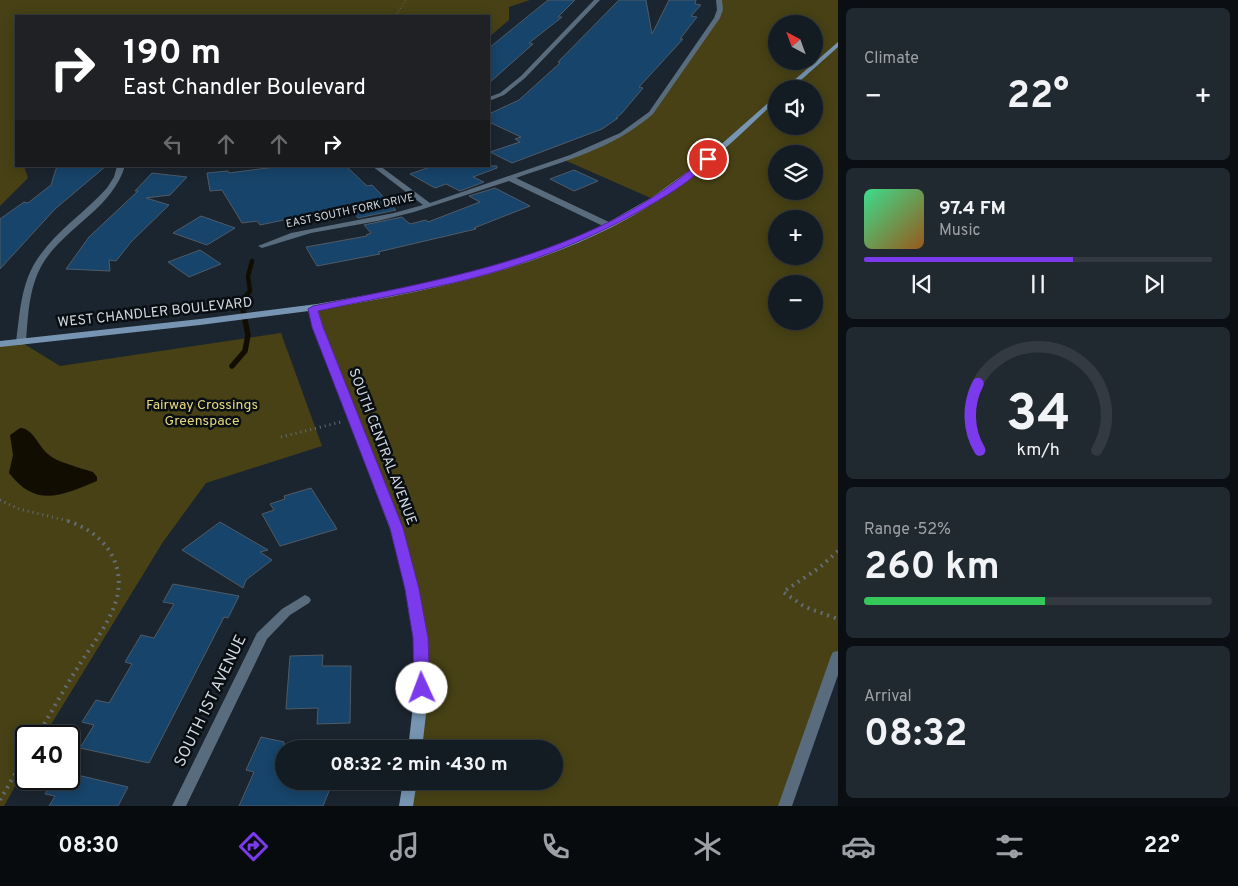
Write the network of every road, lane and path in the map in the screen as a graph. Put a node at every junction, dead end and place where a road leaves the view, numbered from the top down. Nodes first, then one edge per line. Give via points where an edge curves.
1 (406, 0) edge
2 (596, 0) edge
3 (719, 0) edge
4 (396, 15) edge
5 (838, 44) edge
6 (797, 80) edge
7 (490, 99) edge
8 (768, 105) edge
9 (121, 167) edge
10 (376, 167) edge
11 (509, 178) junction
12 (428, 205) junction
13 (608, 225) junction
14 (262, 246) dead end
15 (313, 309) junction
16 (21, 342) junction
17 (0, 344) edge
18 (354, 419) junction
19 (281, 437) dead end
20 (0, 500) edge
21 (838, 552) edge
22 (305, 600) dead end
23 (838, 619) edge
24 (838, 656) edge
25 (44, 725) edge
26 (416, 740) edge
27 (15, 775) edge
28 (409, 790) edge
29 (0, 800) edge
30 (179, 806) edge
31 (406, 806) edge
32 (785, 806) edge

1 - 4 path
2 - 7 street via 523,77 502,94
3 - 11 street, EAST SOUTH FORK DRIVE via 717,18 640,123 604,145
5 - 6 main road
8 - 13 main road, WEST CHANDLER BOULEVARD via 695,170 654,200
9 - 16 street via 118,178 109,190 52,245 37,266 26,294
10 - 12 street
11 - 12 street, EAST SOUTH FORK DRIVE
11 - 13 street
12 - 14 street, EAST SOUTH FORK DRIVE via 394,215 298,232
13 - 15 main road, WEST CHANDLER BOULEVARD via 520,261 461,278
15 - 16 main road, WEST CHANDLER BOULEVARD
15 - 18 main road, SOUTH CENTRAL AVENUE
16 - 17 main road, WEST CHANDLER BOULEVARD
18 - 19 path
18 - 26 main road, SOUTH CENTRAL AVENUE via 396,528 412,589 420,638 422,688
20 - 25 path via 31,513 80,525 98,536 111,552 119,571 118,594 105,625
21 - 23 path via 783,592 805,607
22 - 30 street, SOUTH 1ST AVENUE via 286,612 262,636
24 - 32 street
27 - 29 path
28 - 31 main road

